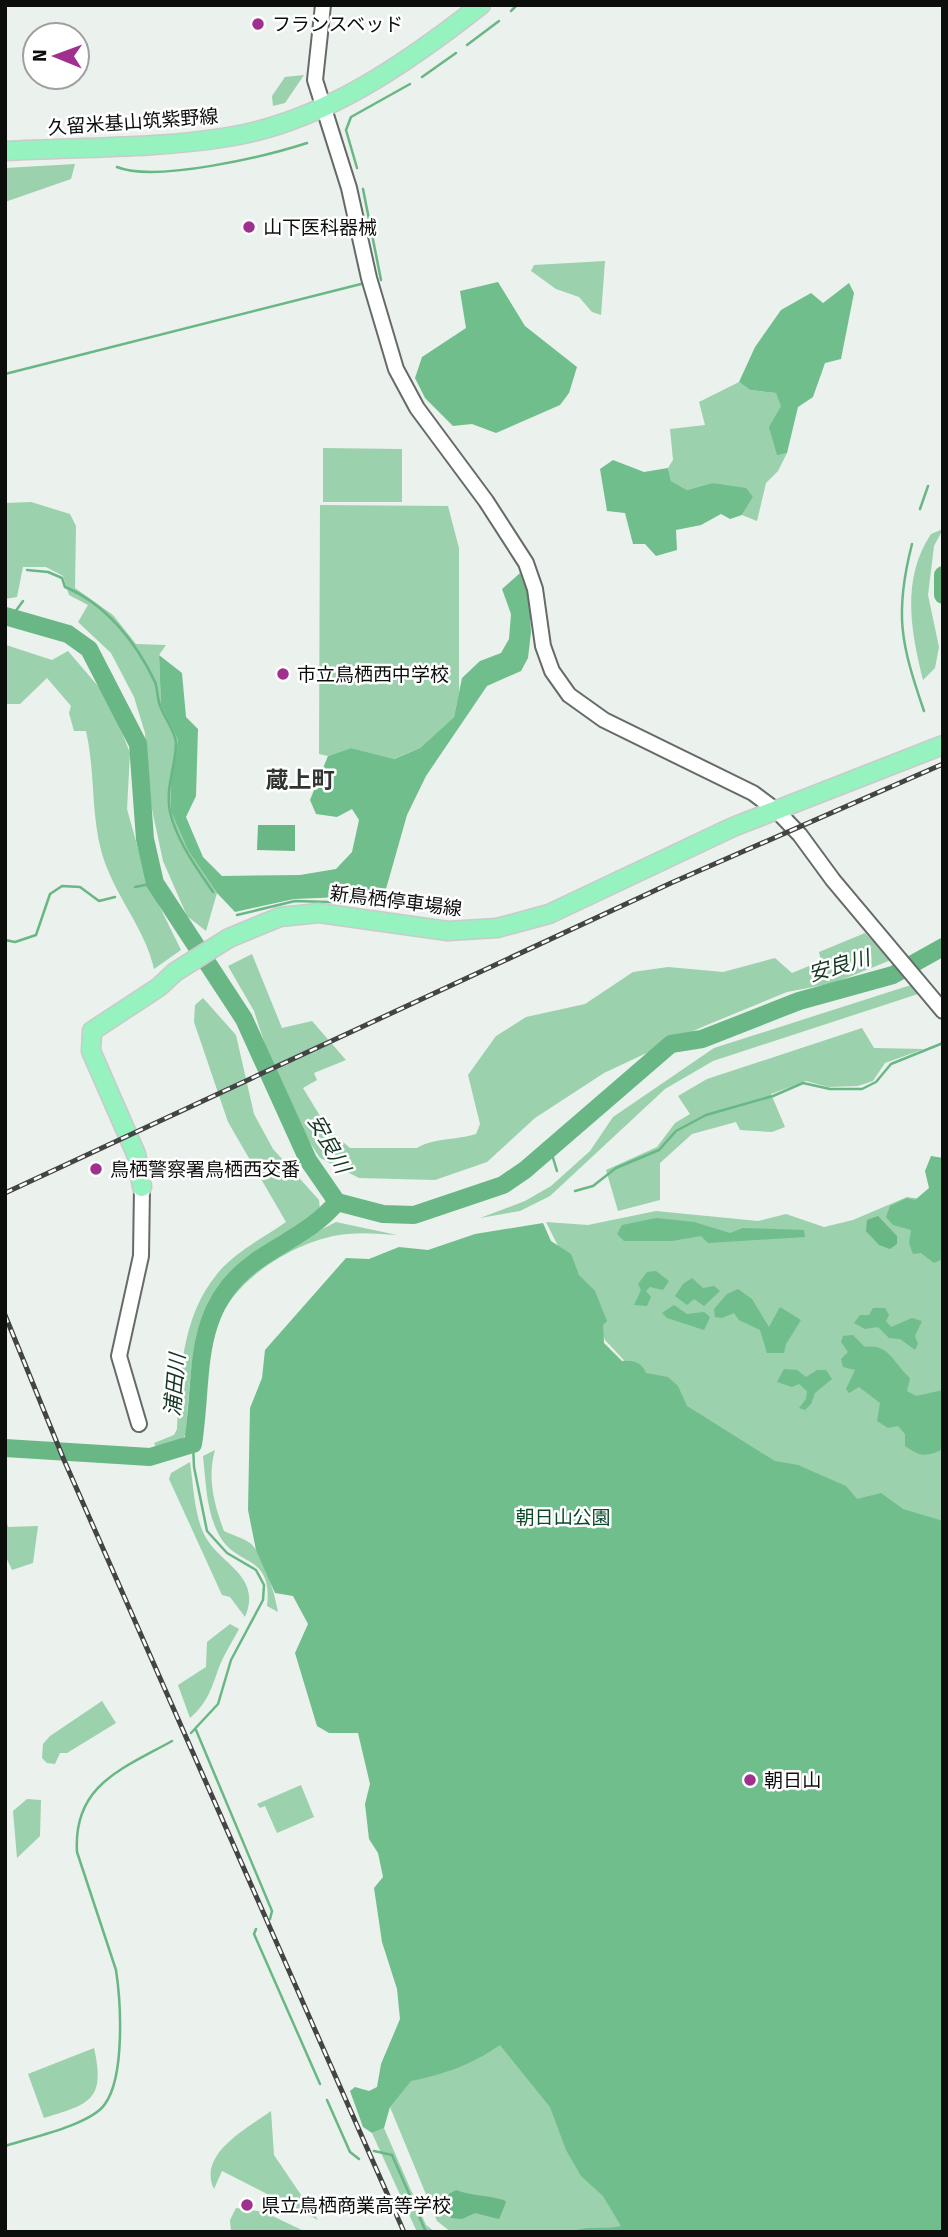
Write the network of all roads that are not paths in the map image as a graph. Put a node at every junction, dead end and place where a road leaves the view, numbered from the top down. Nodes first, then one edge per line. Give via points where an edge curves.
1 (323, 5) edge
2 (481, 5) edge
3 (321, 106) junction
4 (5, 151) edge
5 (938, 747) edge
6 (777, 811) junction
7 (943, 1011) edge
8 (142, 1187) joint
9 (139, 1423) dead end

1 - 3 street via 315,80
2 - 3 main road, 久留米基山筑紫野線 via 358,90
3 - 4 main road, 久留米基山筑紫野線 via 230,137
3 - 6 street via 336,144 396,369 417,408 526,563 552,671 569,695 604,720 753,793
5 - 6 main road, 新鳥栖停車場線
6 - 7 street
6 - 8 main road, 新鳥栖停車場線 via 733,827 549,914 497,928 448,931 368,918 296,914 229,938 97,1025 90,1040 136,1154
8 - 9 street via 141,1256 119,1356

